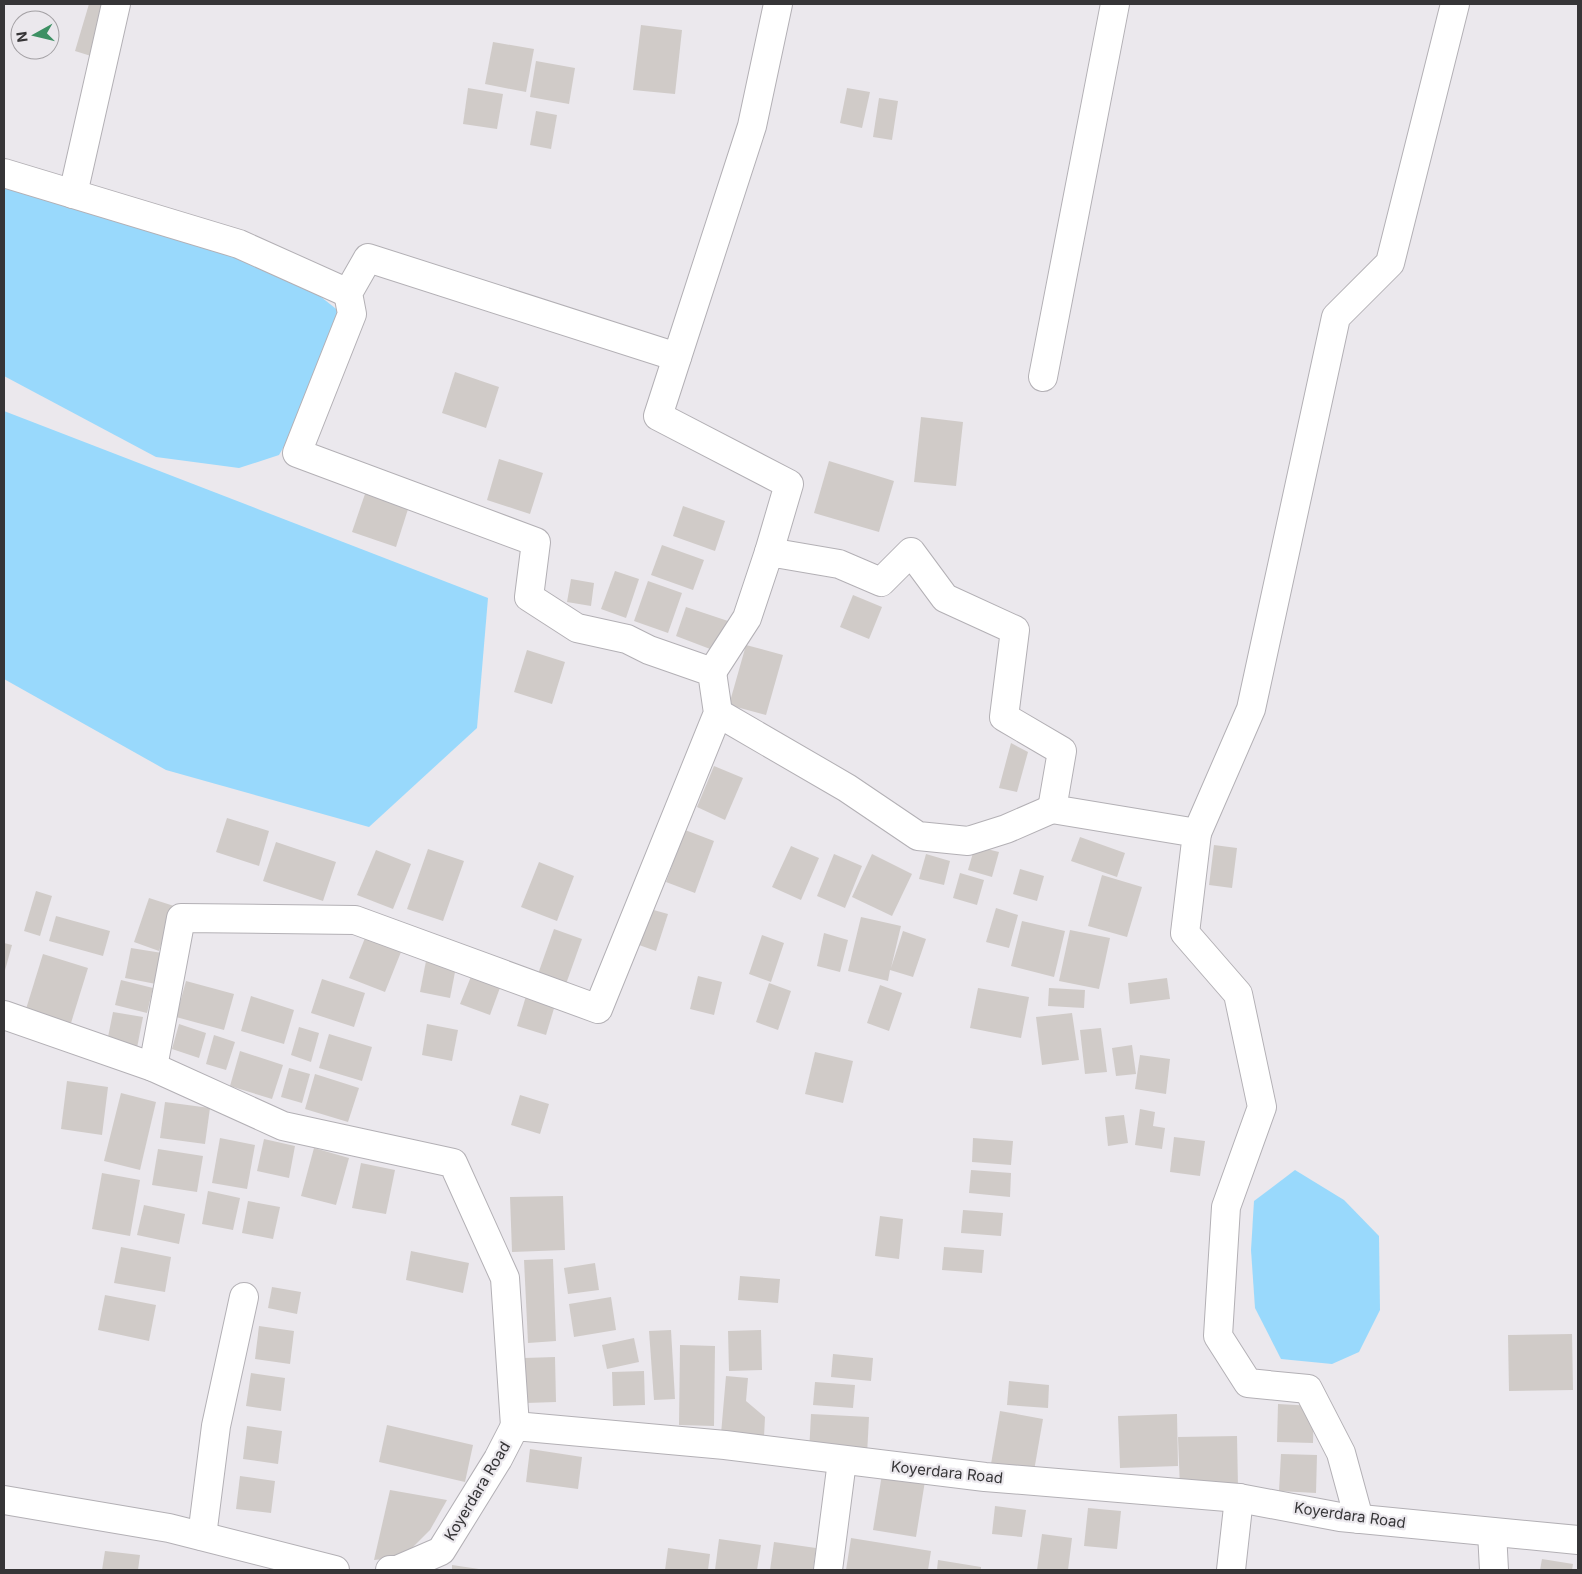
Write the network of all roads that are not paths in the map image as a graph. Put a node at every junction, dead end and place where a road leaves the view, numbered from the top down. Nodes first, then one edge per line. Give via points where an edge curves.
1 (116, 4) edge
2 (778, 4) edge
3 (1116, 4) edge
4 (1455, 4) edge
5 (4, 173) edge
6 (73, 194) junction
7 (348, 293) junction
8 (677, 357) junction
9 (1043, 377) dead end
10 (769, 552) junction
11 (712, 672) junction
12 (718, 713) junction
13 (1052, 809) junction
14 (1197, 833) junction
15 (4, 1015) edge
16 (153, 1068) junction
17 (244, 1297) dead end
18 (515, 1426) junction
19 (842, 1461) junction
20 (1239, 1498) junction
21 (4, 1500) edge
22 (1359, 1519) junction
23 (1492, 1532) junction
24 (202, 1536) junction
25 (1578, 1540) edge
26 (335, 1570) edge
27 (390, 1570) edge
28 (828, 1570) edge
29 (1230, 1570) edge
30 (1494, 1570) edge

1 - 6 street
2 - 8 street via 752,126
3 - 9 street
4 - 14 street via 1390,263 1336,317 1251,709
5 - 6 street
6 - 7 street via 239,244
7 - 8 street via 368,258
7 - 11 street via 352,314 297,453 536,542 530,597 577,628 627,639
8 - 10 street via 658,416 789,484
10 - 11 street via 747,618
10 - 13 street via 839,564 881,582 911,552 945,598 1015,630 1004,717 1062,751
11 - 12 street
12 - 13 street via 847,788 918,836 968,841
12 - 16 street via 598,1009 356,920 181,918
13 - 14 street
14 - 22 street via 1185,933 1238,994 1262,1107 1226,1207 1218,1336 1248,1383 1308,1389 1341,1453
15 - 16 street
16 - 18 street via 283,1126 453,1163 505,1278
17 - 24 street via 216,1426
18 - 19 street, Koyerdara Road via 725,1445
18 - 27 street, Koyerdara Road via 440,1552 398,1570
19 - 20 street, Koyerdara Road via 986,1477
19 - 28 street
20 - 22 street, Koyerdara Road
20 - 29 street
21 - 24 street
22 - 23 street, Koyerdara Road
23 - 25 street, Koyerdara Road
23 - 30 street
24 - 26 street

